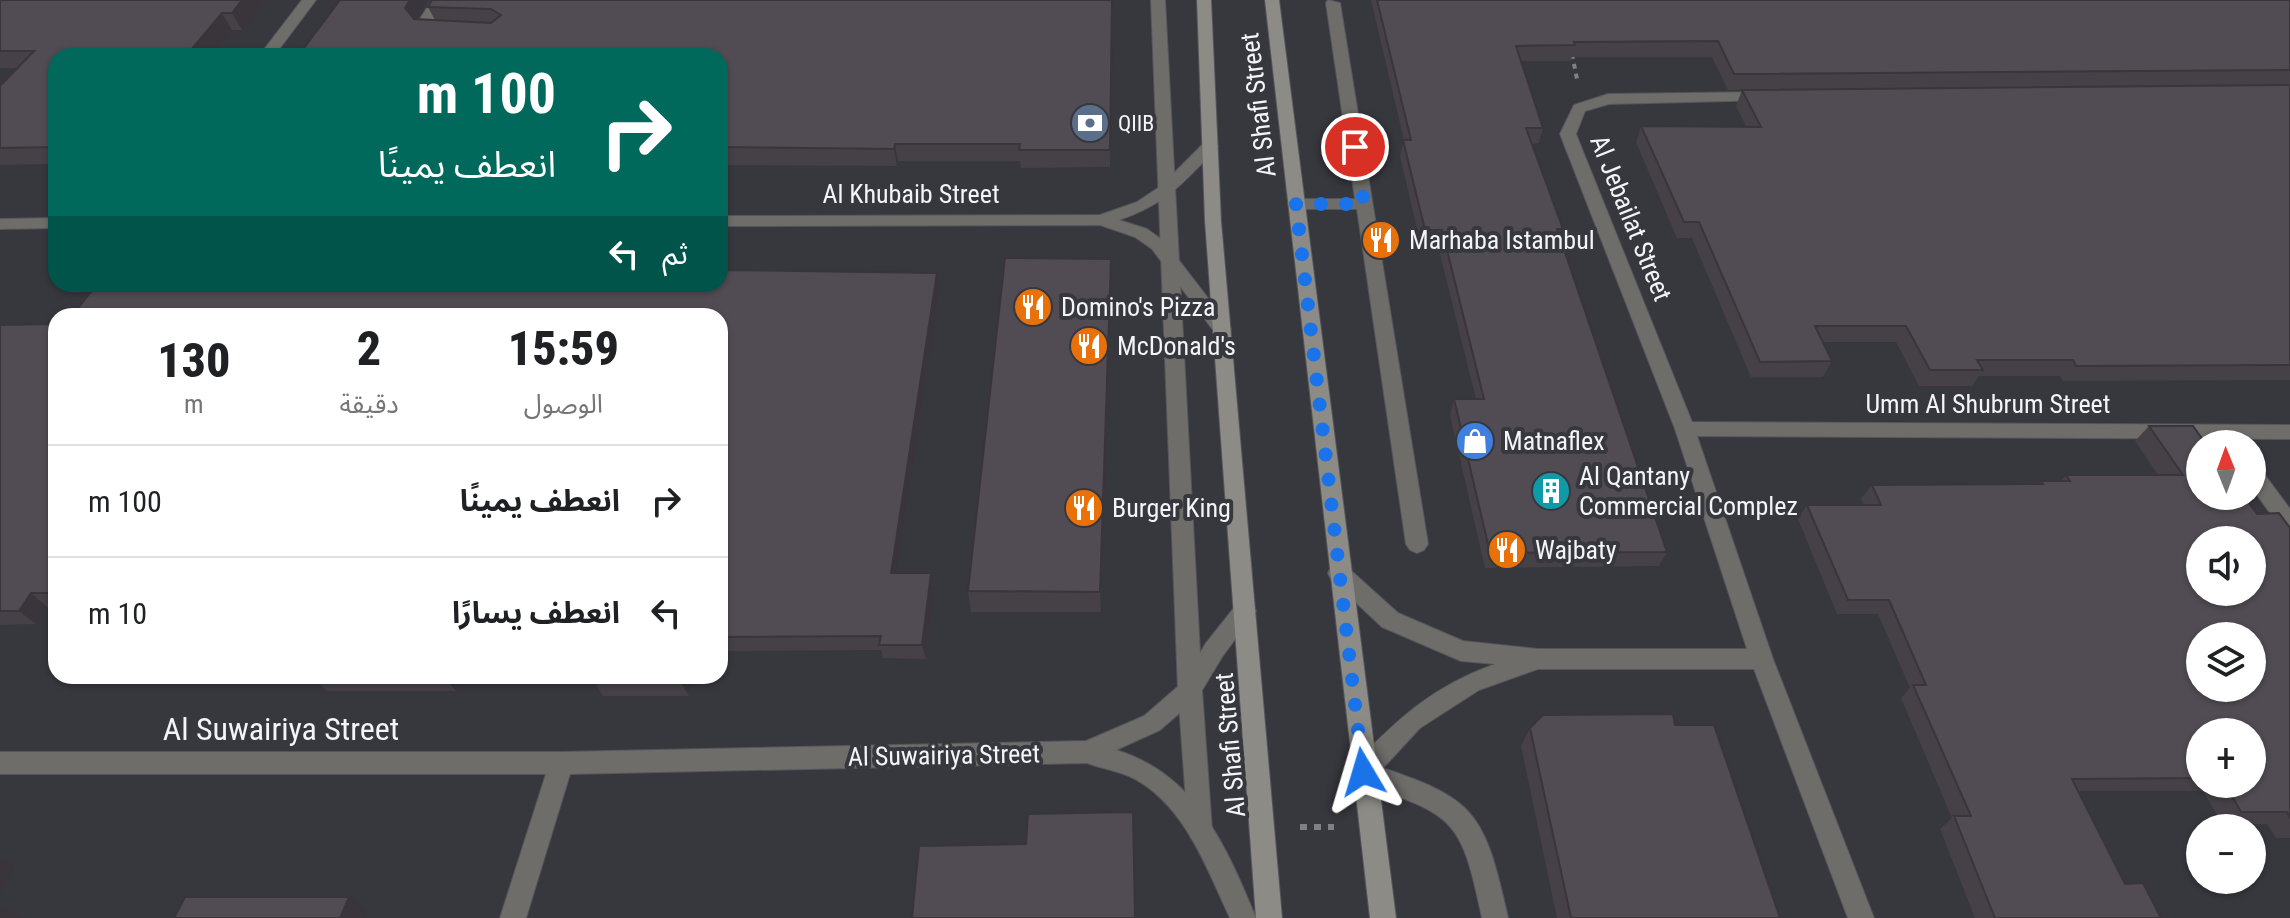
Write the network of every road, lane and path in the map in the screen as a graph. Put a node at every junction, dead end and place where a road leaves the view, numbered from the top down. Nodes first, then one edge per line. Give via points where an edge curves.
1 (309, 0) edge
2 (439, 0) edge
3 (1158, 0) edge
4 (1204, 0) edge
5 (1272, 0) edge
6 (1333, 3) dead end
7 (452, 32) edge
8 (272, 48) edge
9 (1570, 51) edge
10 (1782, 97) edge
11 (1579, 108) junction
12 (1210, 146) junction
13 (1167, 190) junction
14 (1296, 204) junction
15 (1364, 204) junction
16 (1101, 220) junction
17 (728, 221) edge
18 (48, 223) edge
19 (0, 224) edge
20 (1170, 263) junction
21 (1222, 329) junction
22 (1685, 429) junction
23 (2290, 432) edge
24 (2266, 434) edge
25 (2186, 437) edge
26 (2266, 492) edge
27 (2290, 525) edge
28 (1417, 544) dead end
29 (1339, 573) junction
30 (1245, 611) junction
31 (1538, 659) junction
32 (1762, 659) junction
33 (1190, 690) junction
34 (1087, 752) junction
35 (0, 763) edge
36 (561, 763) junction
37 (1363, 772) junction
38 (1263, 827) junction
39 (1371, 827) junction
40 (1200, 830) junction
41 (513, 918) edge
42 (1243, 918) edge
43 (1269, 918) edge
44 (1383, 918) edge
45 (1495, 918) edge
46 (1861, 918) edge

1 - 8 street
2 - 7 street via 423,25
3 - 13 street
4 - 12 main road, Al Shafi Street
5 - 14 main road, Al Shafi Street
6 - 15 street
9 - 11 path
10 - 11 street, Al Jebailat Street via 1608,99
11 - 22 street, Al Jebailat Street via 1568,134
12 - 13 street, Al Shafi Street
12 - 21 main road, Al Shafi Street
13 - 16 street, Al Shafi Street via 1143,206
13 - 20 street
14 - 15 street
14 - 29 main road, Al Shafi Street
15 - 28 street
16 - 17 street, Al Khubaib Street
16 - 20 street via 1141,233
18 - 19 street
20 - 21 street
20 - 33 street
21 - 30 main road, Al Shafi Street
22 - 25 street, Umm Al Shubrum Street
22 - 32 street, Al Jebailat Street
23 - 24 street, Umm Al Shubrum Street
26 - 27 street
29 - 31 street via 1390,620 1461,651
29 - 37 main road, Al Shafi Street
30 - 33 street, Al Suwairiya Street
30 - 38 main road, Al Shafi Street
31 - 32 street
31 - 37 street via 1471,683 1412,721
32 - 46 street, Al Jebailat Street
33 - 34 street, Al Suwairiya Street via 1152,723
33 - 40 street
34 - 36 street, Al Suwairiya Street
34 - 40 street, Al Suwairiya Street via 1146,772
35 - 36 street, Al Suwairiya Street
36 - 41 street
37 - 39 main road, Al Shafi Street
37 - 45 street via 1432,796 1467,824 1478,842
38 - 39 path
38 - 43 main road, Al Shafi Street
39 - 44 main road, Al Shafi Street
40 - 42 street, Al Suwairiya Street

